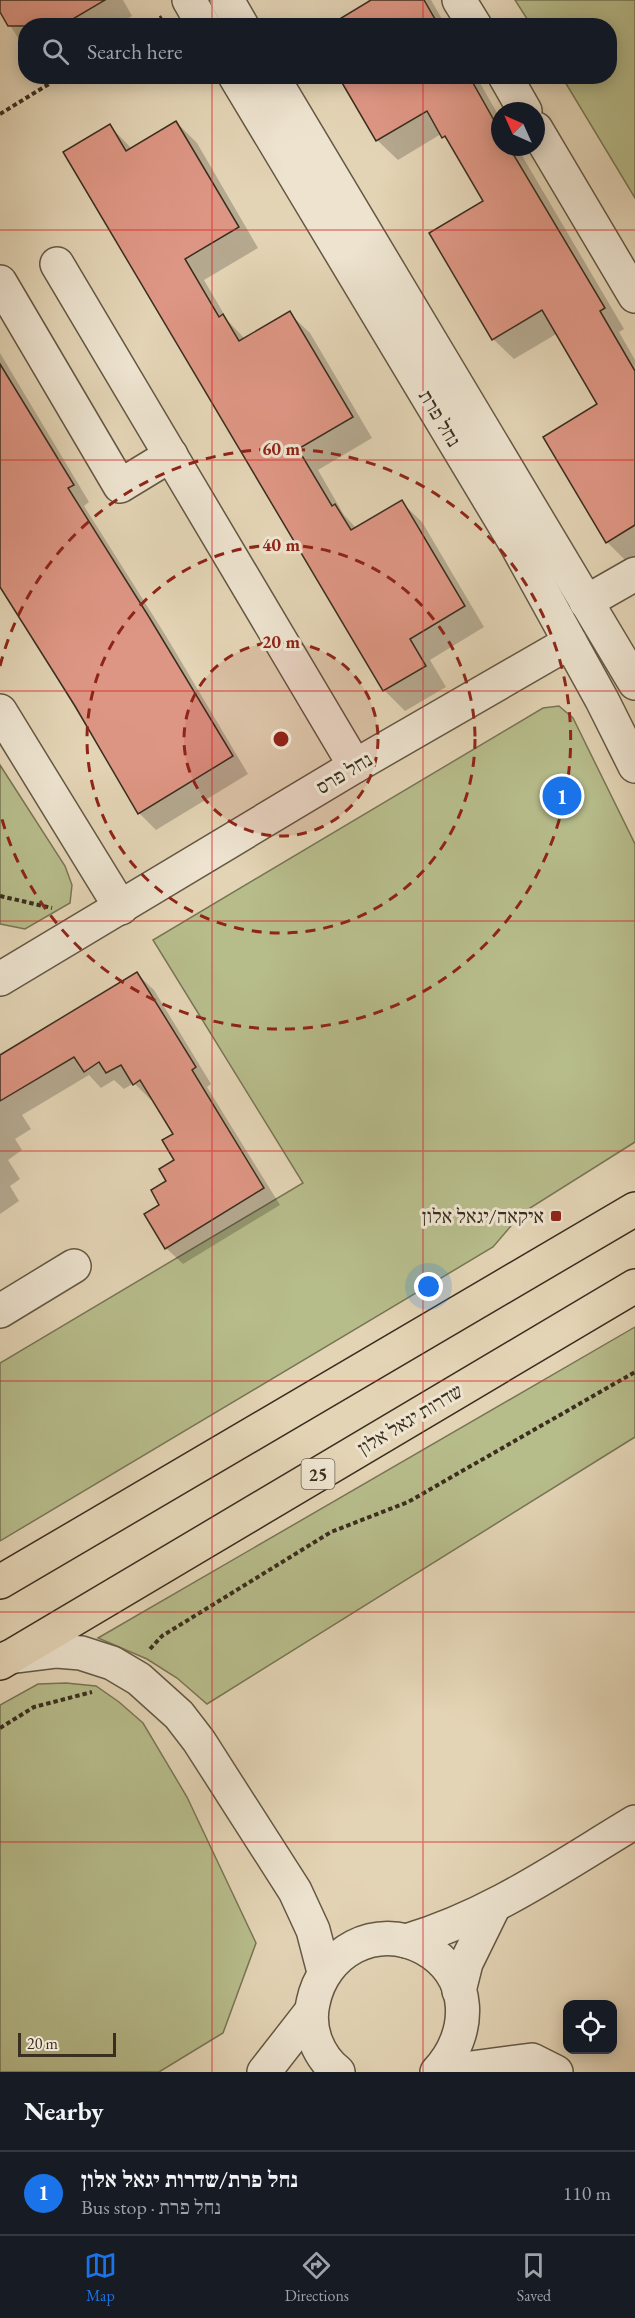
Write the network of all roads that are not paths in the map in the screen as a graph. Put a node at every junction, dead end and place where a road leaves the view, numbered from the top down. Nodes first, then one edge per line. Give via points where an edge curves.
1 (189, 0) edge
2 (227, 0) edge
3 (459, 0) edge
4 (199, 18) edge
5 (237, 18) edge
6 (470, 18) edge
7 (240, 84) edge
8 (277, 84) edge
9 (510, 84) edge
10 (520, 102) edge
11 (545, 144) edge
12 (57, 264) dead end
13 (0, 282) edge
14 (635, 296) edge
15 (171, 455) junction
16 (635, 574) edge
17 (586, 602) junction
18 (570, 642) junction
19 (635, 683) edge
20 (0, 711) edge
21 (355, 766) junction
22 (635, 766) edge
23 (121, 908) junction
24 (0, 979) edge
25 (635, 1201) edge
26 (635, 1209) edge
27 (604, 1228) junction
28 (74, 1266) dead end
29 (634, 1287) edge
30 (0, 1311) edge
31 (0, 1582) edge
32 (5, 1660) edge
33 (635, 1822) edge
34 (493, 1908) junction
35 (406, 1941) junction
36 (324, 1972) junction
37 (459, 1991) junction
38 (310, 2013) junction
39 (264, 2072) edge
40 (338, 2072) edge
41 (439, 2072) edge
42 (556, 2072) edge

1 - 4 street
2 - 5 street
3 - 6 street
7 - 18 street, נחל פרת via 516,544
8 - 17 street, נחל פרת
9 - 10 street
11 - 14 street
12 - 15 street
13 - 15 street via 120,486
15 - 21 street
16 - 17 street
17 - 19 street, נחל פרת
18 - 21 street, נחל פרס
18 - 22 street, נחל פרת
20 - 23 street
21 - 23 street, נחל פרס
23 - 24 street, נחל פרס
25 - 27 highway
26 - 27 highway
27 - 31 highway
28 - 30 street
29 - 32 highway, שדרות יגאל אלון / 25
32 - 36 street via 57,1651 81,1653 112,1663 139,1679 179,1715 295,1891 313,1930
33 - 34 street
34 - 35 street
34 - 37 street via 466,1963
35 - 36 street via 388,1939 352,1947
35 - 37 street via 439,1959
36 - 38 street
37 - 41 street via 462,2026 457,2044
38 - 39 street
38 - 40 street via 315,2041
41 - 42 street via 532,2060

